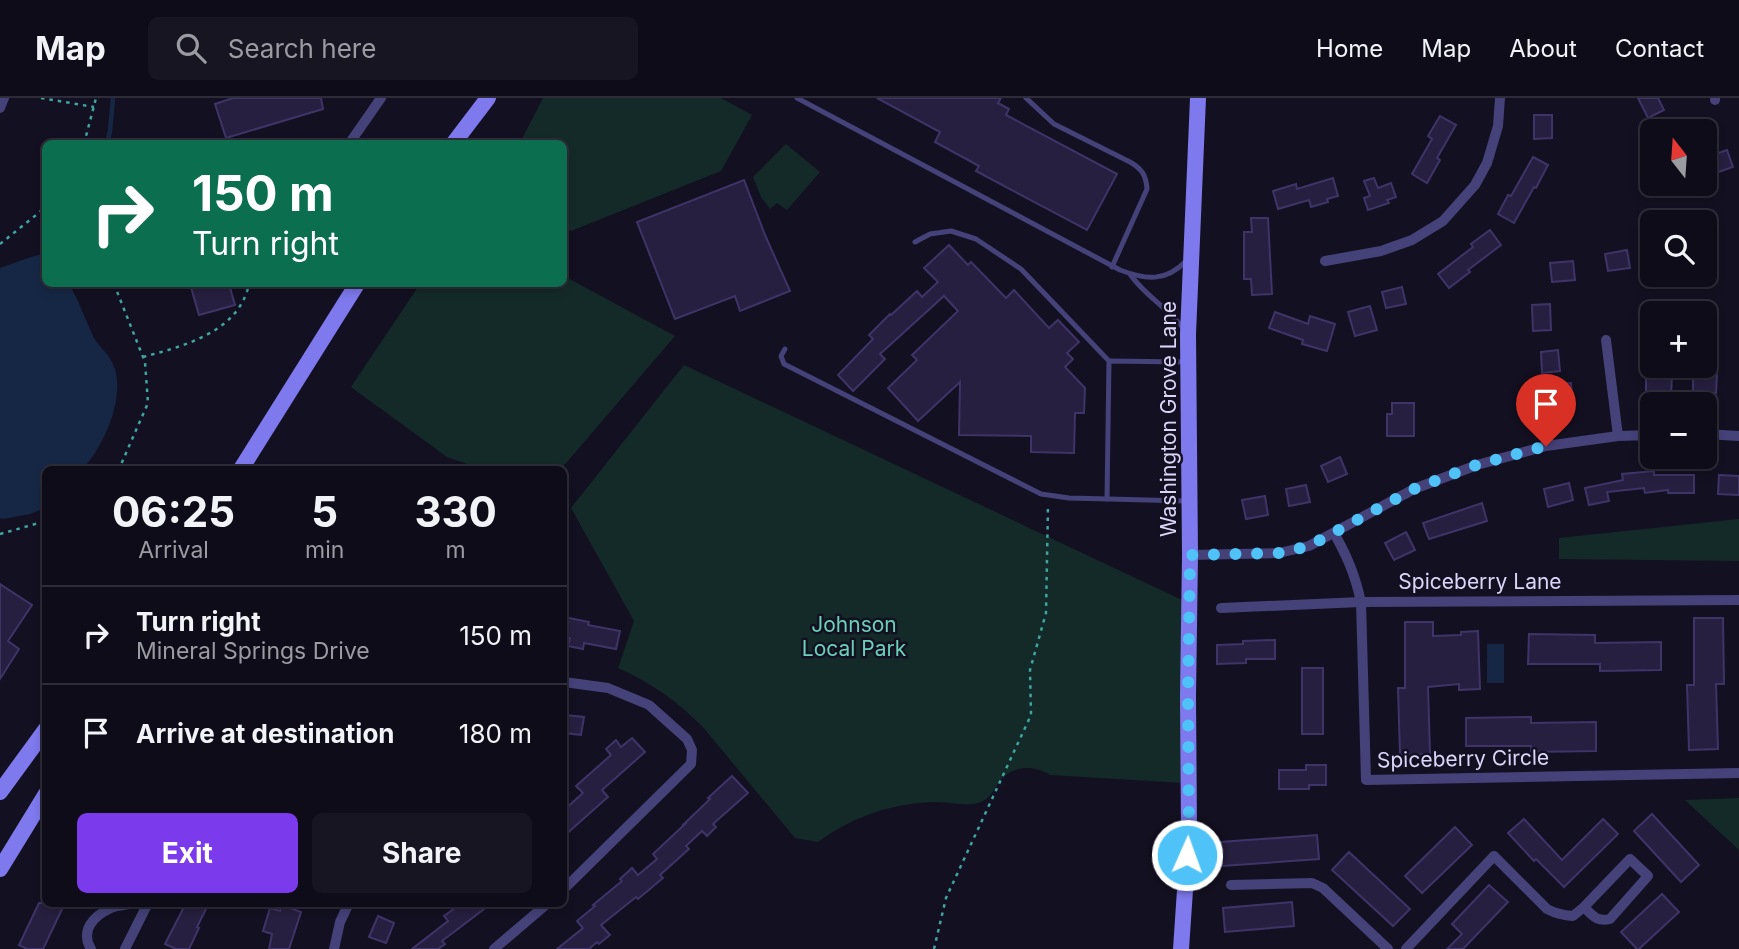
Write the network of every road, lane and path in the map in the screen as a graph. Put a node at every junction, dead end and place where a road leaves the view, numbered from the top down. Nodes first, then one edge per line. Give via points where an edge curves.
1 (4, 98) edge
2 (41, 98) edge
3 (96, 98) edge
4 (381, 98) edge
5 (488, 98) edge
6 (797, 98) edge
7 (1026, 98) edge
8 (1198, 98) edge
9 (1500, 98) edge
10 (94, 107) junction
11 (0, 108) edge
12 (84, 140) edge
13 (352, 140) edge
14 (456, 140) edge
15 (42, 210) edge
16 (915, 242) dead end
17 (0, 244) edge
18 (1191, 256) junction
19 (1325, 261) dead end
20 (1112, 267) junction
21 (1130, 274) junction
22 (115, 287) edge
23 (248, 287) edge
24 (355, 287) edge
25 (1188, 334) junction
26 (1606, 340) dead end
27 (785, 349) dead end
28 (143, 357) junction
29 (1109, 360) junction
30 (1188, 362) junction
31 (1640, 435) edge
32 (1717, 435) edge
33 (1618, 436) junction
34 (1739, 436) edge
35 (120, 466) edge
36 (243, 466) edge
37 (1048, 495) junction
38 (1107, 499) junction
39 (1189, 501) junction
40 (42, 522) edge
41 (0, 534) edge
42 (1334, 534) junction
43 (1190, 555) junction
44 (1739, 600) edge
45 (1361, 603) junction
46 (1221, 608) dead end
47 (567, 682) edge
48 (42, 734) edge
49 (1739, 773) edge
50 (0, 792) edge
51 (42, 801) edge
52 (0, 869) edge
53 (567, 886) edge
54 (1231, 886) dead end
55 (116, 907) edge
56 (146, 907) edge
57 (347, 907) edge
58 (543, 907) edge
59 (1584, 907) junction
60 (91, 949) edge
61 (125, 949) edge
62 (334, 949) edge
63 (494, 949) edge
64 (934, 949) edge
65 (1181, 949) edge
66 (1388, 949) edge
67 (1406, 949) edge

1 - 11 street
2 - 10 path
3 - 10 path
4 - 13 street
5 - 14 street
6 - 20 lane
7 - 20 lane via 1054,124 1130,162 1146,178 1147,189
8 - 18 street, Washington Grove Lane
9 - 19 street via 1498,126 1487,163 1475,185 1443,221 1402,244
10 - 12 path
15 - 17 path
16 - 29 lane via 951,231 976,239 1021,270
18 - 21 lane via 1166,276
18 - 25 street, Washington Grove Lane
20 - 21 lane
21 - 25 lane
22 - 28 path
23 - 28 path via 237,312 209,335
24 - 36 street
25 - 30 street, Washington Grove Lane
26 - 33 street
27 - 37 lane via 781,356 784,364
28 - 35 path via 148,403
29 - 30 lane
29 - 38 lane
30 - 39 street, Washington Grove Lane
31 - 33 street
32 - 34 street
33 - 42 street via 1546,446 1476,465 1414,489
37 - 38 lane
37 - 64 path via 1046,613 1030,670 1031,715 946,898
38 - 39 lane
39 - 43 street, Washington Grove Lane
40 - 41 path
42 - 43 street via 1279,553
42 - 45 street via 1355,575
43 - 65 street, Washington Grove Lane via 1189,831
44 - 45 street, Spiceberry Lane
45 - 46 street, Spiceberry Lane
45 - 49 street, Spiceberry Circle via 1366,780
47 - 53 street via 608,688 649,705 687,739 692,750 691,764
48 - 50 street
51 - 52 street
54 - 66 street via 1312,883
55 - 60 street via 96,917 87,928
56 - 61 street
57 - 62 street
58 - 63 street
59 - 59 street via 1630,859 1648,876 1611,919 1595,919
59 - 67 street via 1573,916 1554,913 1494,856

